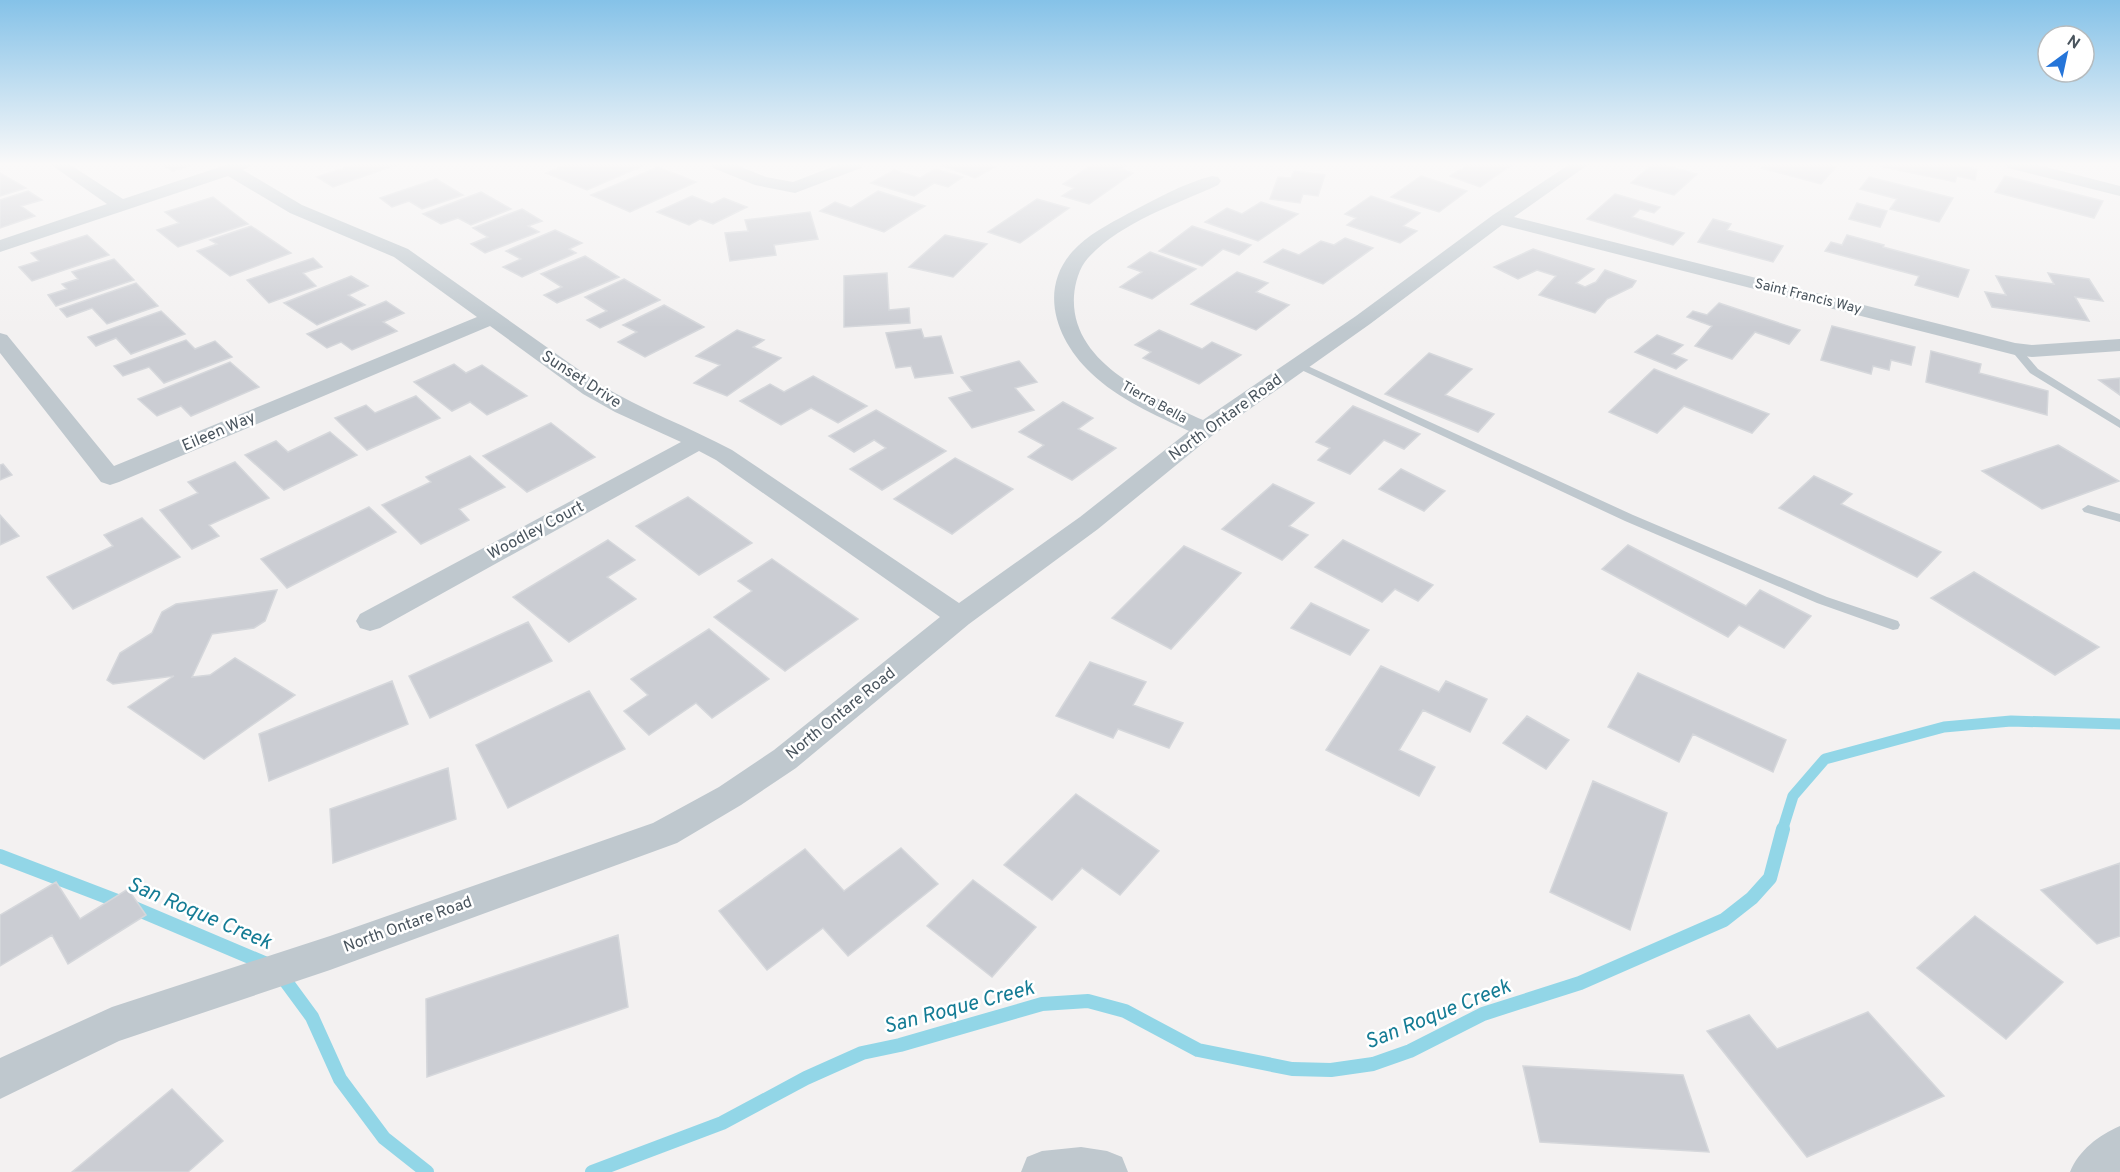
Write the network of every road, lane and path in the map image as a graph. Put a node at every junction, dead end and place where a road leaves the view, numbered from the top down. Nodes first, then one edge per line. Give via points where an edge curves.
1 (83, 219) edge
2 (317, 219) edge
3 (1136, 219) edge
4 (1499, 219) joint
5 (0, 246) edge
6 (491, 318) junction
7 (0, 339) edge
8 (2120, 345) edge
9 (2015, 349) junction
10 (1299, 365) junction
11 (2120, 425) edge
12 (1205, 430) junction
13 (700, 441) junction
14 (2088, 509) dead end
15 (2120, 518) edge
16 (959, 617) junction
17 (370, 621) dead end
18 (1893, 625) dead end
19 (0, 1080) edge
20 (2120, 1146) edge
21 (1042, 1172) edge
22 (1107, 1172) edge
23 (2091, 1172) edge

1 - 5 street
2 - 6 street, Sunset Drive via 401,253
3 - 12 street, Tierra Bella via 1095,242 1071,267 1064,286 1066,321 1075,343 1109,377 1138,397
4 - 9 street, Saint Francis Way
4 - 10 street, North Ontare Road
6 - 7 street, Eileen Way via 110,477
6 - 13 street, Sunset Drive via 614,404
8 - 9 street, Saint Francis Way
9 - 11 lane via 2034,371
10 - 12 street, North Ontare Road
10 - 18 lane via 1629,518 1822,600
12 - 16 street, North Ontare Road via 1089,523
13 - 16 street, Sunset Drive
13 - 17 street, Woodley Court
14 - 15 lane
16 - 19 street, North Ontare Road via 785,759 665,833 330,953 112,1025
20 - 23 street
21 - 22 street via 1081,1168

